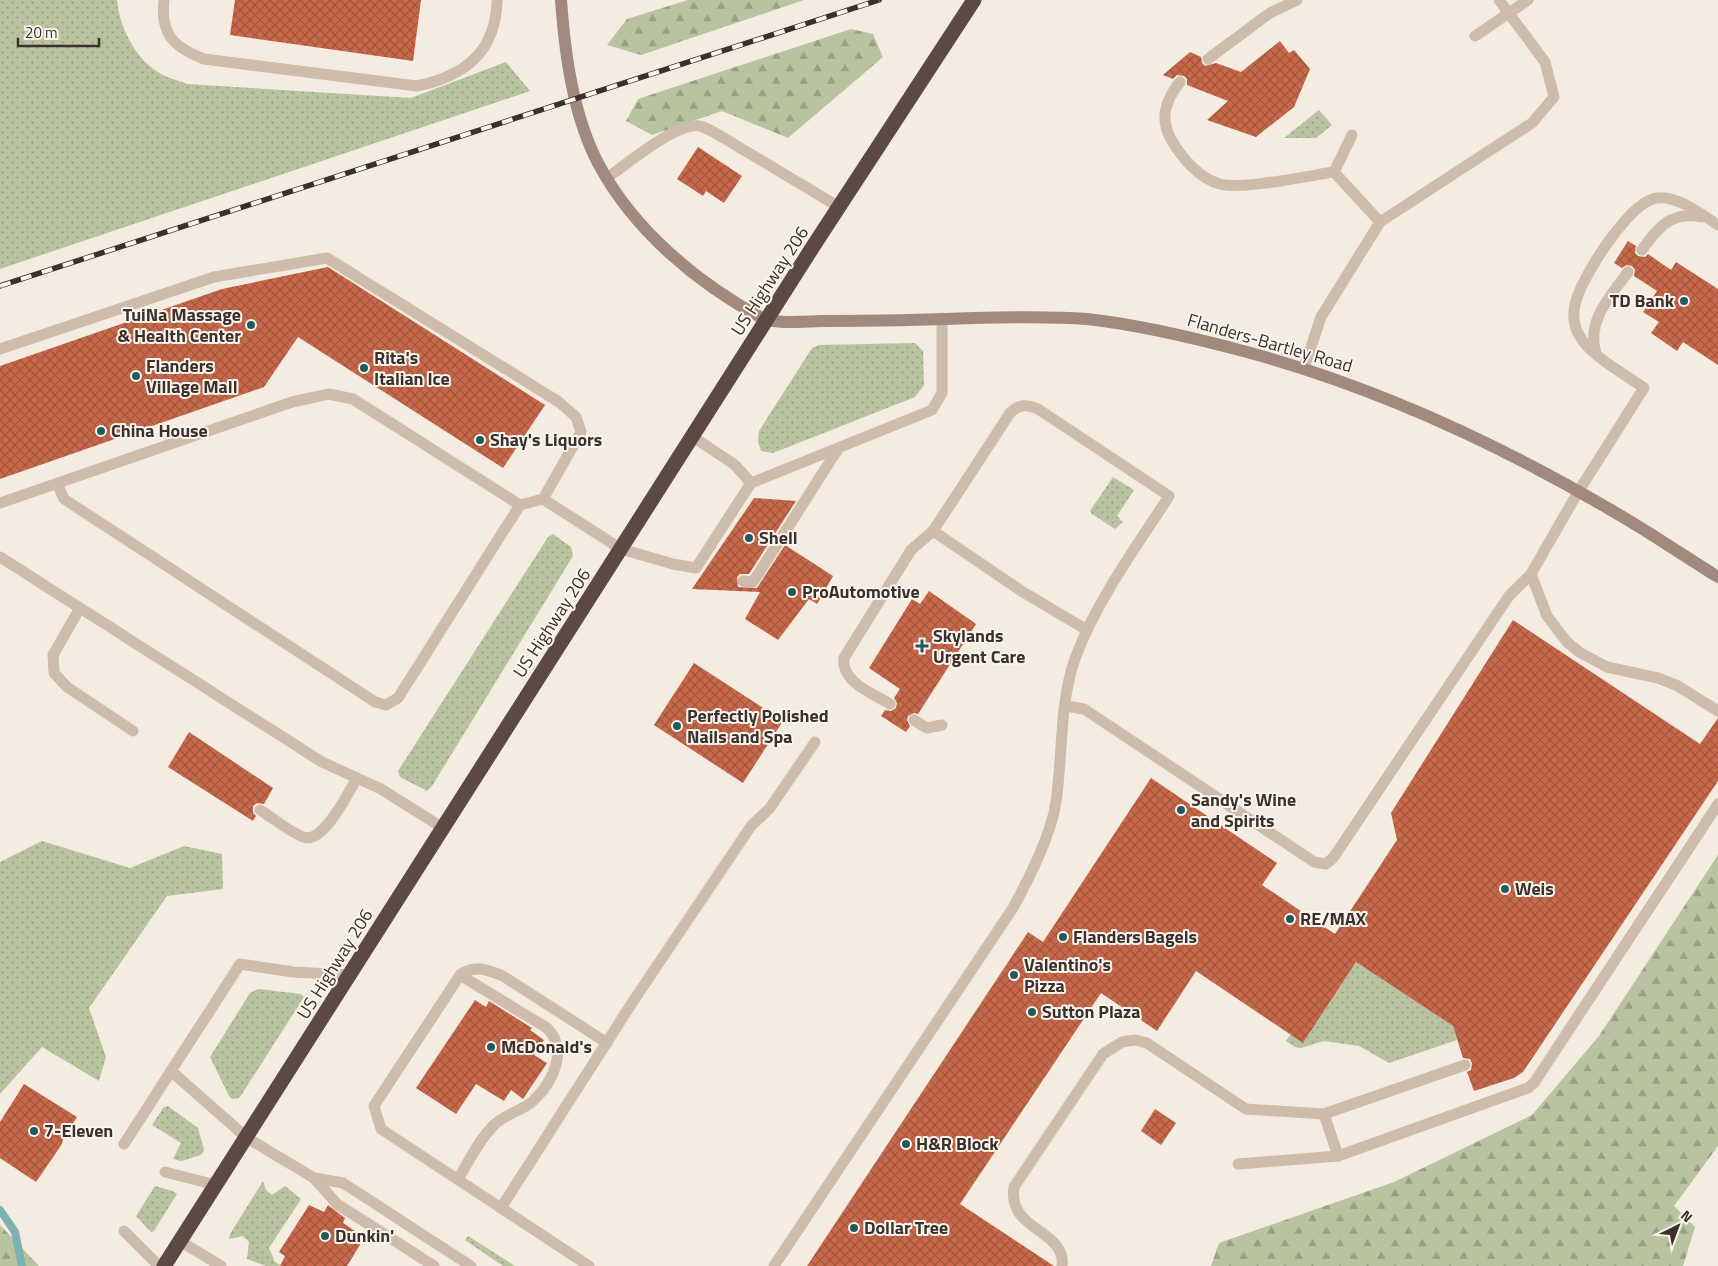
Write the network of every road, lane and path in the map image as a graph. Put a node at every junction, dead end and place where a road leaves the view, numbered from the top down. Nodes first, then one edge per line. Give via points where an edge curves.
1 (164, 0) edge
2 (497, 0) edge
3 (561, 0) edge
4 (974, 0) edge
5 (1297, 0) edge
6 (1500, 0) edge
7 (1528, 0) edge
8 (1509, 13) junction
9 (1476, 36) dead end
10 (1208, 59) dead end
11 (1180, 82) dead end
12 (1352, 135) dead end
13 (1334, 172) junction
14 (607, 178) junction
15 (840, 207) junction
16 (1380, 222) junction
17 (1717, 224) edge
18 (1642, 250) dead end
19 (1628, 272) dead end
20 (942, 318) junction
21 (766, 320) junction
22 (0, 350) edge
23 (1596, 353) junction
24 (1304, 368) junction
25 (693, 436) junction
26 (838, 449) junction
27 (751, 482) junction
28 (57, 483) junction
29 (1578, 492) junction
30 (542, 499) junction
31 (0, 503) edge
32 (520, 506) junction
33 (933, 531) junction
34 (622, 549) junction
35 (0, 557) edge
36 (1531, 574) junction
37 (1718, 577) edge
38 (743, 581) dead end
39 (80, 608) junction
40 (1087, 630) junction
41 (890, 704) dead end
42 (1066, 706) junction
43 (1718, 711) edge
44 (914, 720) dead end
45 (942, 725) dead end
46 (133, 730) dead end
47 (815, 742) dead end
48 (357, 778) junction
49 (1718, 804) edge
50 (260, 810) dead end
51 (443, 828) junction
52 (350, 975) junction
53 (460, 975) junction
54 (607, 1043) junction
55 (1465, 1065) dead end
56 (171, 1071) junction
57 (1324, 1114) junction
58 (247, 1138) junction
59 (124, 1144) dead end
60 (1338, 1156) junction
61 (1238, 1164) dead end
62 (165, 1172) dead end
63 (314, 1178) junction
64 (458, 1179) junction
65 (216, 1185) junction
66 (501, 1208) junction
67 (124, 1231) dead end
68 (180, 1241) junction
69 (159, 1266) edge
70 (164, 1266) edge
71 (221, 1266) edge
72 (434, 1266) edge
73 (471, 1266) edge
74 (589, 1266) edge
75 (774, 1266) edge
76 (1062, 1266) edge

1 - 2 lane via 162,15 167,33 182,48 204,59 418,86 457,74 473,60 487,44 492,32
3 - 14 street via 567,56 580,113 597,162
4 - 15 highway, US Highway 206
5 - 10 lane via 1270,13
6 - 8 lane
7 - 8 lane
8 - 9 lane
8 - 16 lane via 1545,62 1554,97 1532,123
11 - 13 lane via 1165,109 1167,130 1182,156 1211,181 1232,186
12 - 13 lane
13 - 16 lane
14 - 15 lane via 666,136 699,126
14 - 21 street via 624,206 664,248 708,283
15 - 21 highway, US Highway 206
16 - 24 lane via 1321,317
17 - 18 lane via 1697,216 1673,219 1657,229
17 - 23 lane via 1665,197 1654,198 1630,213 1583,282 1574,309 1579,336
19 - 23 lane via 1595,323 1592,340
20 - 21 street, Flanders-Bartley Road
20 - 24 street, Flanders-Bartley Road via 1036,317 1097,321 1187,337
20 - 26 lane via 943,382 936,406 927,413
21 - 25 highway, US Highway 206
22 - 30 lane via 214,276 327,258 559,402 576,417 580,438
23 - 29 lane via 1644,388
24 - 29 street, Flanders-Bartley Road via 1397,403
25 - 27 lane via 735,465
25 - 34 highway, US Highway 206
26 - 27 lane
26 - 38 lane via 753,582
27 - 34 lane via 698,572
28 - 31 lane
28 - 32 lane via 278,406 338,394 353,399
28 - 32 lane via 64,499 375,702 386,705 398,698
29 - 36 lane
29 - 37 street, Flanders-Bartley Road
30 - 32 lane
30 - 34 lane
33 - 40 lane via 1023,592
33 - 40 lane via 1010,413 1027,405 1038,409 1169,496 1096,609
33 - 41 lane via 912,550 844,658 843,666 850,678
34 - 51 highway, US Highway 206
35 - 39 lane
36 - 42 lane via 1508,596 1326,864 1314,862 1084,709
36 - 43 lane via 1547,616 1580,652 1607,667 1676,685
39 - 46 lane via 53,655 54,673 66,687
39 - 48 lane via 322,762
40 - 42 lane via 1073,663
42 - 75 lane via 1056,805 1027,883
44 - 45 lane via 927,728
47 - 54 lane via 770,808 751,826
48 - 50 lane via 325,828 312,838 304,838
48 - 51 lane via 381,789
49 - 60 lane via 1534,1083 1521,1091
51 - 52 highway, US Highway 206
52 - 56 lane via 293,972 240,964
52 - 58 highway, US Highway 206
53 - 54 lane via 475,968 503,976
53 - 64 lane via 374,1106 381,1129
53 - 64 lane via 546,1028 554,1036 558,1062 533,1101 496,1122 489,1130
54 - 66 lane
55 - 57 lane
56 - 58 lane
56 - 59 lane
57 - 60 lane
57 - 76 lane via 1246,1110 1147,1043 1135,1040 1115,1045 1097,1062 1014,1187 1018,1212 1033,1228 1056,1244 1062,1254
58 - 63 lane
58 - 65 highway, US Highway 206
60 - 61 lane
62 - 65 lane
63 - 72 lane via 337,1204
63 - 73 lane via 343,1183
64 - 66 lane
65 - 68 highway, US Highway 206
66 - 74 lane
67 - 69 lane
68 - 70 highway, US Highway 206
68 - 71 lane

